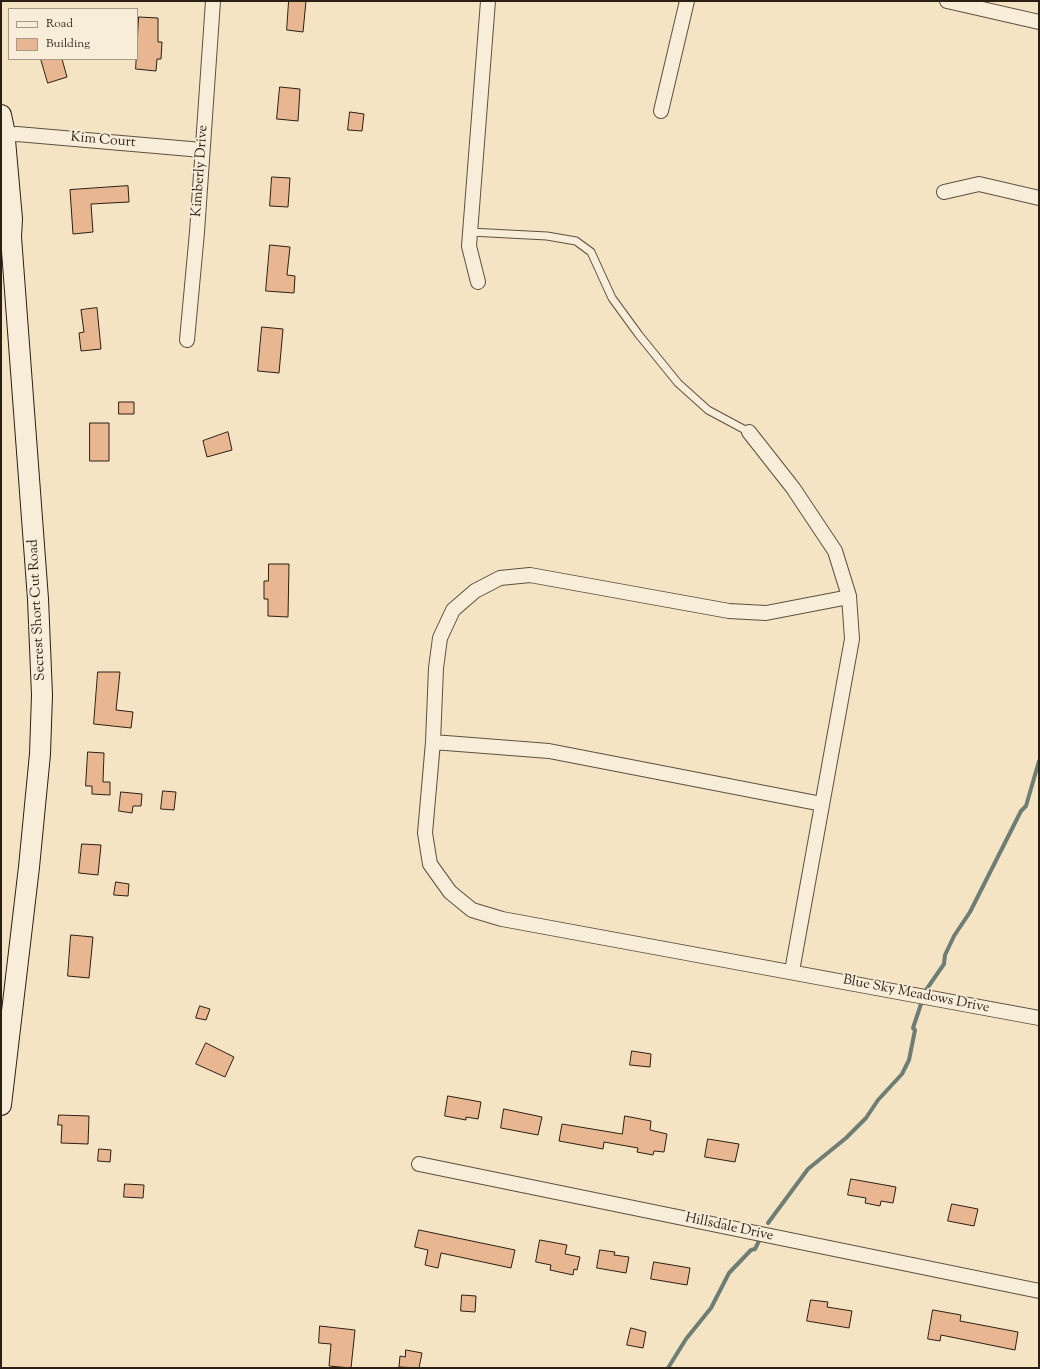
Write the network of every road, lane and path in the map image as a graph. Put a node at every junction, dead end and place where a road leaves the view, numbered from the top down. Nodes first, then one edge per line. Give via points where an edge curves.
1 (213, 1) edge
2 (488, 1) edge
3 (687, 1) edge
4 (946, 1) edge
5 (1039, 22) edge
6 (661, 111) dead end
7 (1, 115) edge
8 (5, 135) junction
9 (202, 150) junction
10 (944, 192) dead end
11 (1039, 198) edge
12 (470, 232) junction
13 (478, 282) dead end
14 (187, 340) dead end
15 (749, 432) joint
16 (849, 597) junction
17 (433, 742) junction
18 (822, 804) junction
19 (792, 971) junction
20 (1039, 1018) edge
21 (1, 1105) edge
22 (419, 1164) dead end
23 (1039, 1291) edge

1 - 9 street, Kimberly Drive
2 - 12 street
3 - 6 street
4 - 5 street
7 - 8 main road, Secrest Short Cut Road
8 - 9 street, Kim Court
8 - 21 main road, Secrest Short Cut Road via 38,591 42,695 40,754 29,867
9 - 14 street, Kimberly Drive
10 - 11 street via 979,184
12 - 13 street via 469,246
12 - 15 lane via 547,236 576,241 591,252 612,298 638,335 678,383 708,410
15 - 16 street via 793,488 835,551
16 - 17 street, Blue Sky Meadows Drive via 766,613 728,612 530,575 500,578 475,592 453,610 440,638
16 - 18 street via 852,640
17 - 18 street via 549,751
17 - 19 street, Blue Sky Meadows Drive via 425,833 430,864 450,892 472,910 502,919
18 - 19 street
19 - 20 street, Blue Sky Meadows Drive
22 - 23 street, Hillsdale Drive

